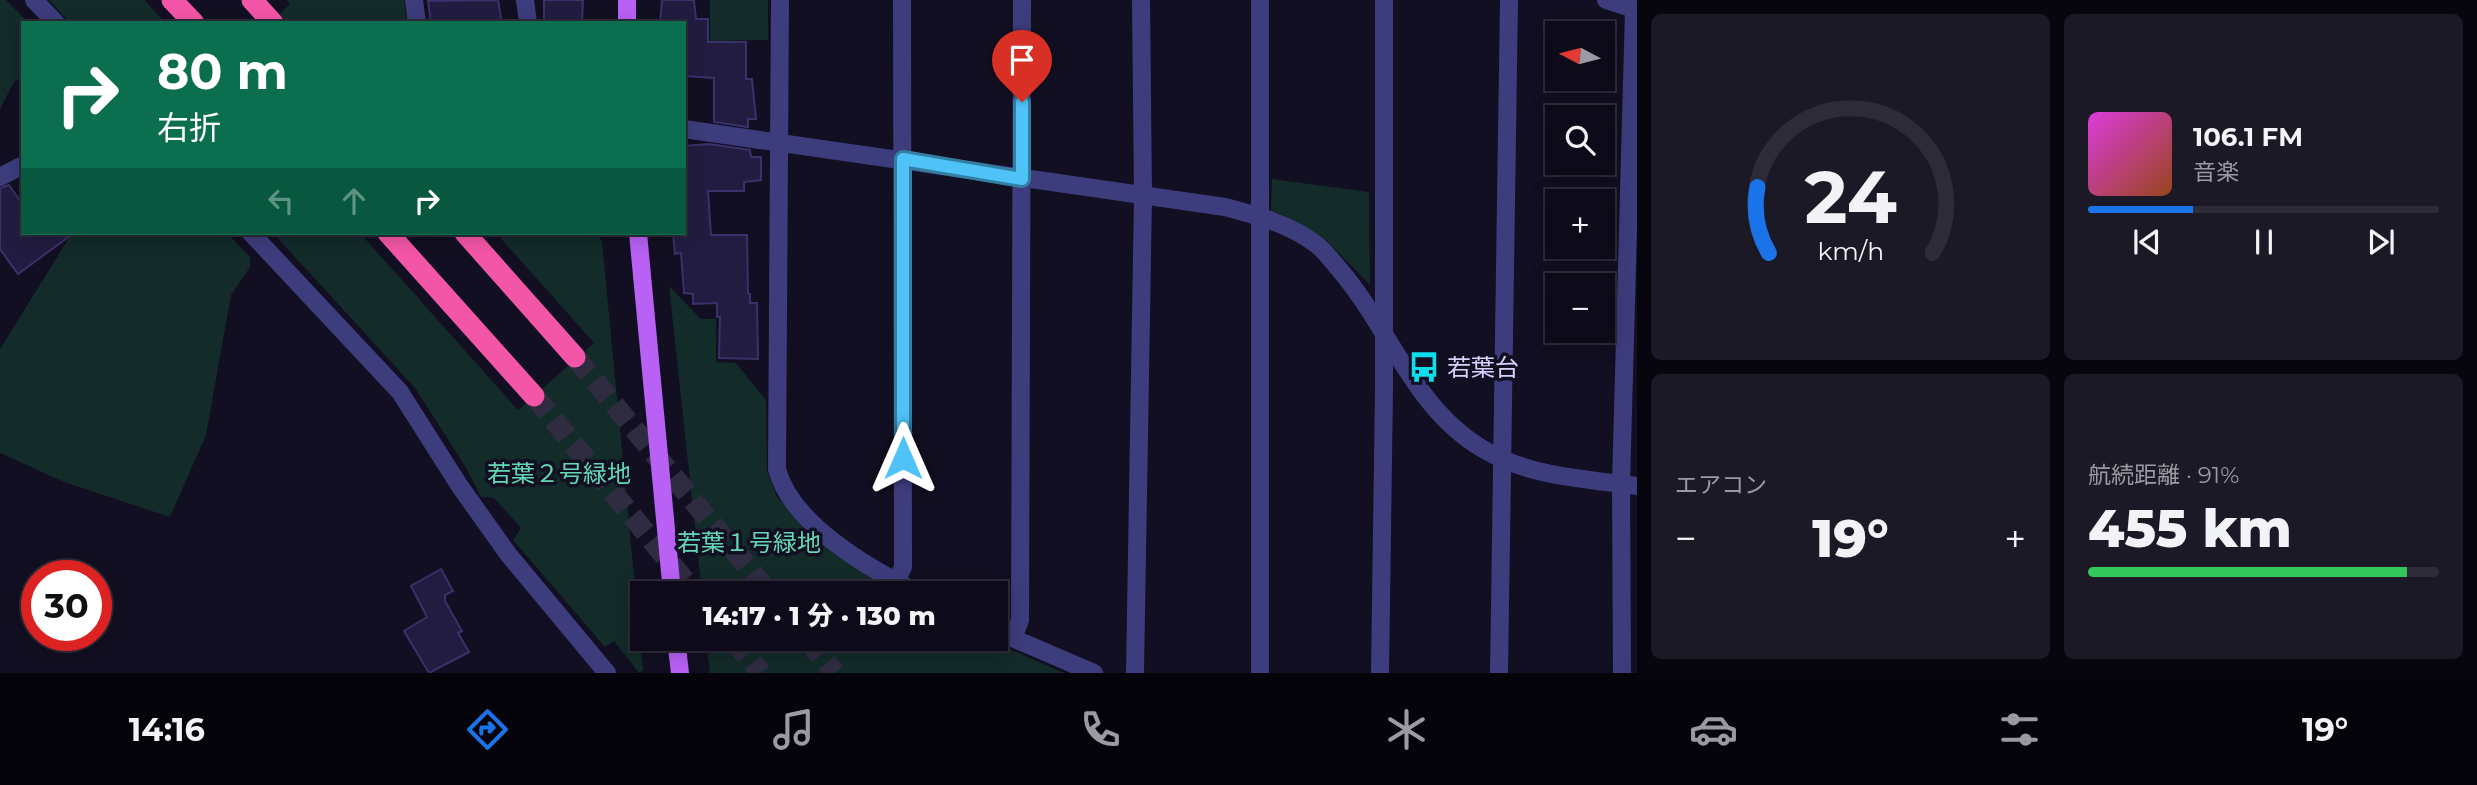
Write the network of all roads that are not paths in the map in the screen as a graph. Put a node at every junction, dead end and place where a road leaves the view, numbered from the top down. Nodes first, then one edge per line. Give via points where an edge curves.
1 (34, 0) edge
2 (172, 0) edge
3 (252, 0) edge
4 (414, 0) edge
5 (525, 0) edge
6 (627, 0) edge
7 (780, 0) edge
8 (902, 0) edge
9 (1022, 0) edge
10 (1141, 0) edge
11 (1260, 0) edge
12 (1384, 0) edge
13 (1509, 0) edge
14 (1606, 0) edge
15 (1636, 10) edge
16 (54, 21) edge
17 (192, 21) edge
18 (271, 21) edge
19 (417, 21) edge
20 (528, 21) edge
21 (627, 21) edge
22 (686, 129) edge
23 (781, 142) junction
24 (903, 159) junction
25 (21, 166) edge
26 (0, 177) edge
27 (1022, 179) junction
28 (1143, 196) junction
29 (1260, 216) junction
30 (253, 235) edge
31 (390, 235) edge
32 (467, 235) edge
33 (638, 235) edge
34 (1383, 330) junction
35 (575, 358) tunnel mouth
36 (534, 396) tunnel mouth
37 (1500, 457) junction
38 (1629, 485) edge
39 (671, 581) edge
40 (894, 581) edge
41 (896, 581) edge
42 (1008, 636) edge
43 (1013, 638) junction
44 (677, 651) edge
45 (607, 673) edge
46 (680, 673) edge
47 (1094, 673) edge
48 (1135, 673) edge
49 (1260, 673) edge
50 (1380, 673) edge
51 (1499, 673) edge
52 (1622, 673) edge

1 - 16 street
2 - 17 highway
3 - 18 highway
4 - 19 street
5 - 20 street
6 - 21 main road
7 - 23 street
8 - 24 street
9 - 27 street
10 - 28 street
11 - 29 street
12 - 34 street
13 - 37 street
14 - 15 street
15 - 38 street
22 - 23 street
23 - 24 street
23 - 40 street via 781,485 845,552
24 - 27 street
24 - 41 street via 903,567
25 - 26 street
27 - 28 street
27 - 43 street via 1020,620
28 - 29 street
28 - 48 street
29 - 34 street via 1318,246 1357,290
29 - 49 street
30 - 45 street via 400,392 508,554
31 - 36 highway
32 - 35 highway
33 - 39 main road
34 - 37 street via 1432,405 1459,431
34 - 50 street
37 - 38 street via 1566,477
37 - 51 street
38 - 52 street
42 - 43 street
43 - 47 street
44 - 46 main road

